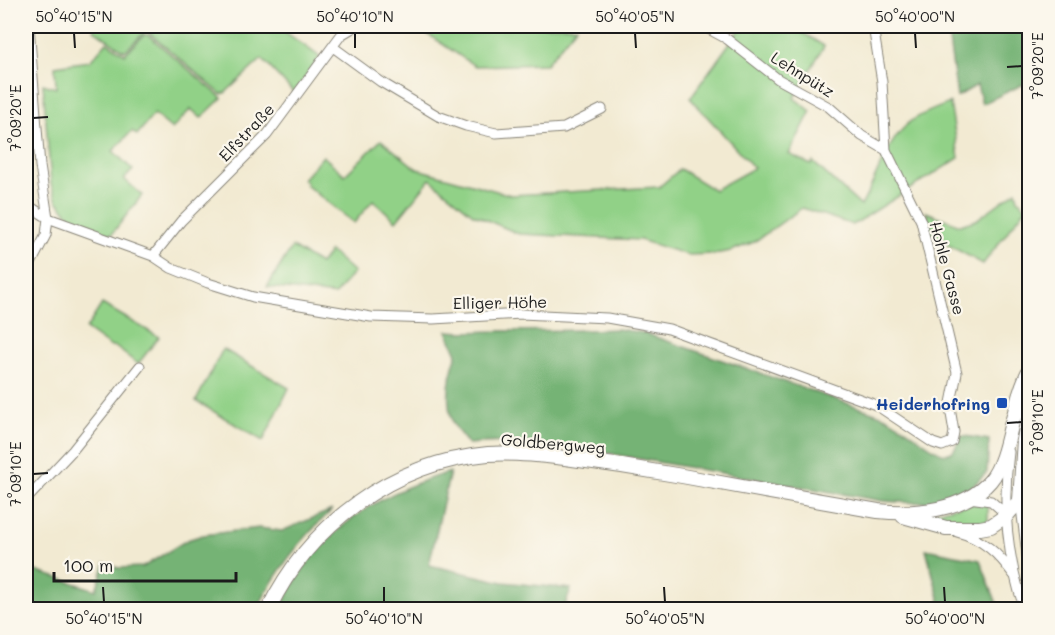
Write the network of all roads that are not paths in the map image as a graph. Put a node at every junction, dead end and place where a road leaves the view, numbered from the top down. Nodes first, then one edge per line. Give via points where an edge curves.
1 (29, 26) edge
2 (356, 26) edge
3 (703, 26) edge
4 (873, 26) edge
5 (333, 47) junction
6 (602, 110) dead end
7 (886, 150) junction
8 (26, 204) edge
9 (48, 218) junction
10 (153, 256) junction
11 (26, 273) edge
12 (140, 366) dead end
13 (1029, 369) edge
14 (1029, 405) edge
15 (1012, 425) junction
16 (942, 446) joint
17 (967, 498) junction
18 (26, 500) edge
19 (1020, 500) junction
20 (893, 513) junction
21 (1007, 515) junction
22 (946, 528) junction
23 (1022, 528) junction
24 (1015, 577) junction
25 (1029, 578) edge
26 (268, 609) edge
27 (736, 609) edge
28 (767, 609) edge
29 (1025, 609) edge

1 - 9 street
2 - 5 street, Elfstraße via 341,35
3 - 7 street, Lehnpütz via 728,39 778,79 829,107
4 - 7 street, Hohle Gasse via 882,82
5 - 6 street via 438,116 466,126 496,133 564,128
5 - 10 street, Elfstraße via 267,135 181,221
7 - 16 street, Hohle Gasse via 921,221 957,373 950,408 952,442
8 - 9 street, Elliger Höhe
9 - 10 street, Elliger Höhe
9 - 11 street via 46,234
10 - 16 street, Elliger Höhe via 208,284 253,297 371,317 597,317 669,329 876,405
12 - 18 street via 73,450
13 - 15 street
14 - 19 street
15 - 17 street, Goldbergweg via 990,480
15 - 21 street via 1006,473
17 - 20 street, Goldbergweg via 944,507
17 - 21 street via 991,501
19 - 21 street, Goldbergweg
19 - 23 street
20 - 22 street, Goldbergweg
20 - 26 street, Goldbergweg via 614,464 489,454 418,470 349,508 302,555
21 - 22 street, Goldbergweg via 991,526
21 - 23 street
21 - 24 street
22 - 24 street, Goldbergweg via 987,545
23 - 25 street
24 - 29 street
27 - 28 street

